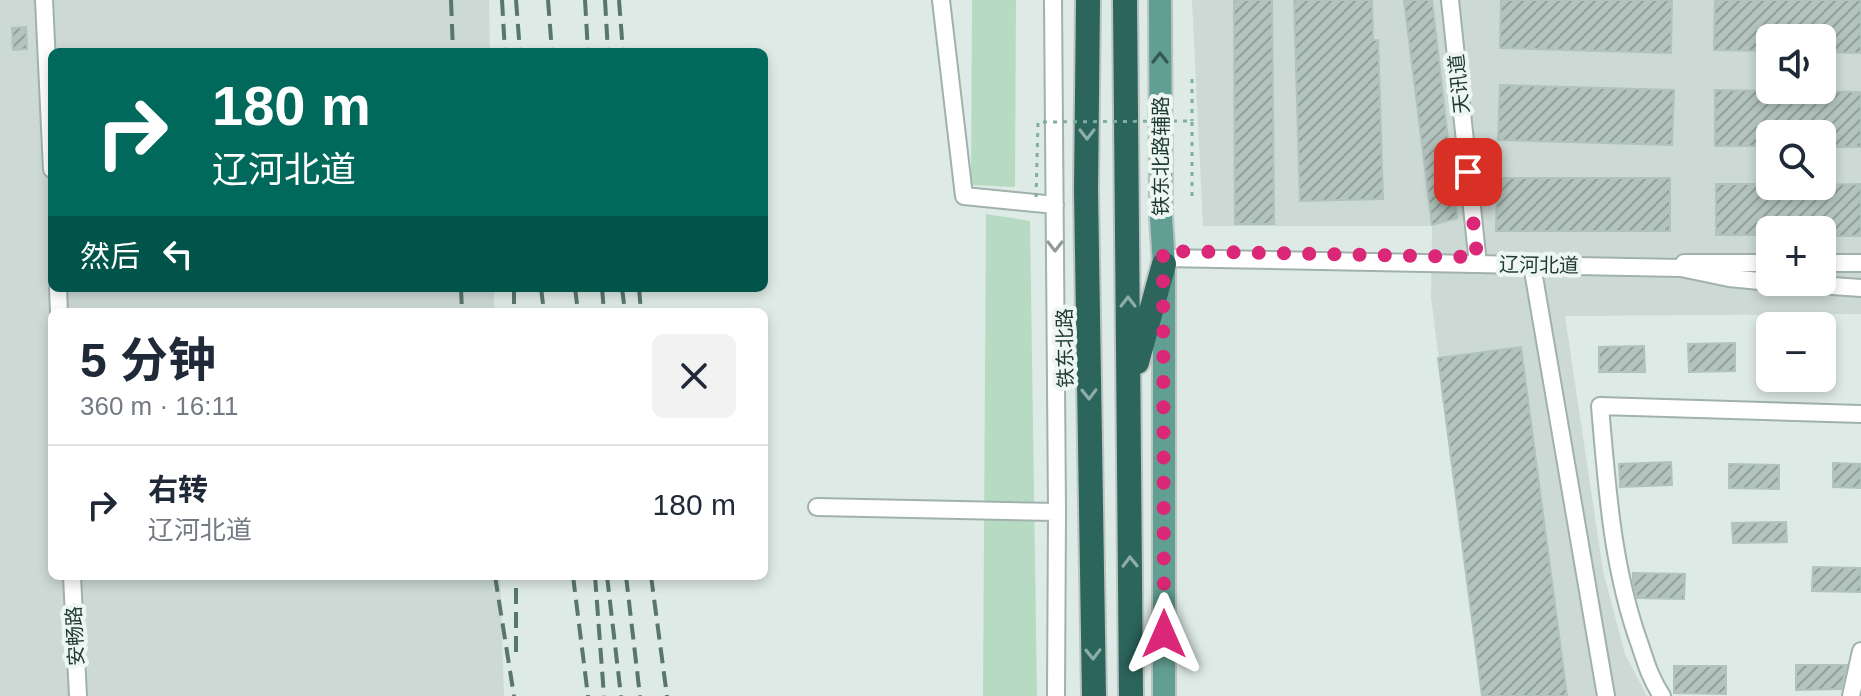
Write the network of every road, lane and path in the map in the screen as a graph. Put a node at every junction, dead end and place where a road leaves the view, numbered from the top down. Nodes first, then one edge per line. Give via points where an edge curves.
1 (44, 0) edge
2 (941, 0) edge
3 (1053, 0) edge
4 (1088, 0) edge
5 (1125, 0) edge
6 (1160, 0) edge
7 (1450, 0) edge
8 (1192, 79) dead end
9 (48, 84) edge
10 (1192, 121) junction
11 (1036, 197) dead end
12 (1192, 198) dead end
13 (1055, 205) junction
14 (1164, 257) junction
15 (1478, 261) junction
16 (1756, 263) edge
17 (1836, 263) edge
18 (1861, 263) edge
19 (1532, 265) junction
20 (1756, 280) edge
21 (1836, 286) edge
22 (1861, 288) edge
23 (1129, 392) junction
24 (1861, 414) edge
25 (817, 507) dead end
26 (1057, 512) junction
27 (72, 580) edge
28 (1861, 651) edge
29 (78, 696) edge
30 (1056, 696) edge
31 (1094, 696) edge
32 (1131, 696) edge
33 (1164, 696) edge
34 (1606, 696) edge
35 (1662, 696) edge
36 (1851, 696) edge

1 - 9 street
2 - 13 street via 964,196
3 - 13 street
4 -> 31 highway, 铁东北路
23 -> 5 highway
14 -> 6 main road, 铁东北路辅路
7 - 15 street, 天讯道
8 - 10 path
10 - 11 path, bridge via 1038,122
10 - 12 path, bridge
13 -> 26 street
14 - 15 street, 辽河北道
14 - 23 highway
14 - 33 main road, 铁东北路辅路
15 - 16 street, 辽河北道
15 - 19 street, 辽河北道
17 - 18 street
19 - 20 street, 辽河北道 via 1681,268
19 - 34 street
21 - 22 street
32 -> 23 highway
24 - 35 street via 1600,406 1610,525 1623,587 1653,684
25 - 26 street
26 - 30 street
27 - 29 street, 安畅路
28 - 36 street

